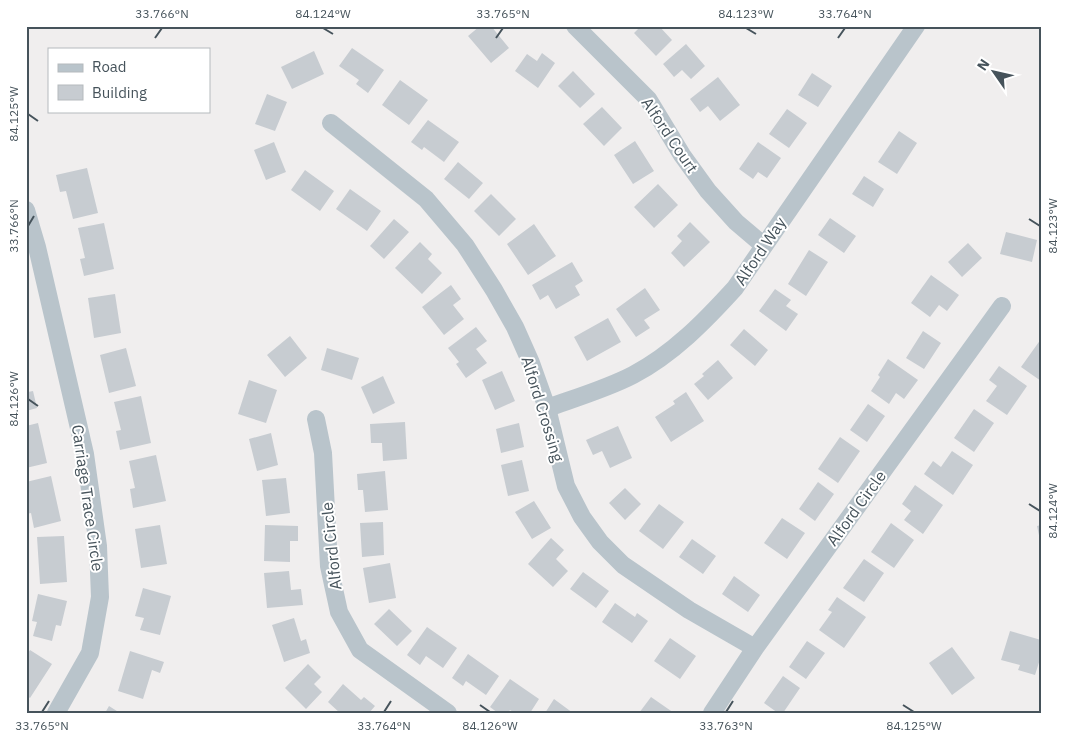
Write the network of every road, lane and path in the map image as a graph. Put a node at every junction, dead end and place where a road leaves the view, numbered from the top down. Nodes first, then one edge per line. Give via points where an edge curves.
1 (575, 26) edge
2 (916, 26) edge
3 (331, 123) dead end
4 (26, 210) edge
5 (764, 246) junction
6 (32, 250) edge
7 (1002, 306) dead end
8 (546, 408) junction
9 (316, 419) dead end
10 (755, 648) junction
11 (56, 713) edge
12 (448, 713) edge
13 (712, 713) edge

1 - 5 street, Alford Court via 648,99 708,191
2 - 5 street, Alford Way
3 - 8 street, Alford Crossing via 426,199 465,245 515,327
4 - 6 street, Carriage Trace Circle
5 - 8 street, Alford Way via 735,288 707,319 667,353 633,375
6 - 11 street, Carriage Trace Circle via 85,454 98,546 100,597 90,653
7 - 10 street, Alford Circle
8 - 10 street, Alford Crossing via 566,486 600,542 623,565 689,610
9 - 12 street, Alford Circle via 323,453 330,566 339,612 360,650
10 - 13 street, Alford Circle

